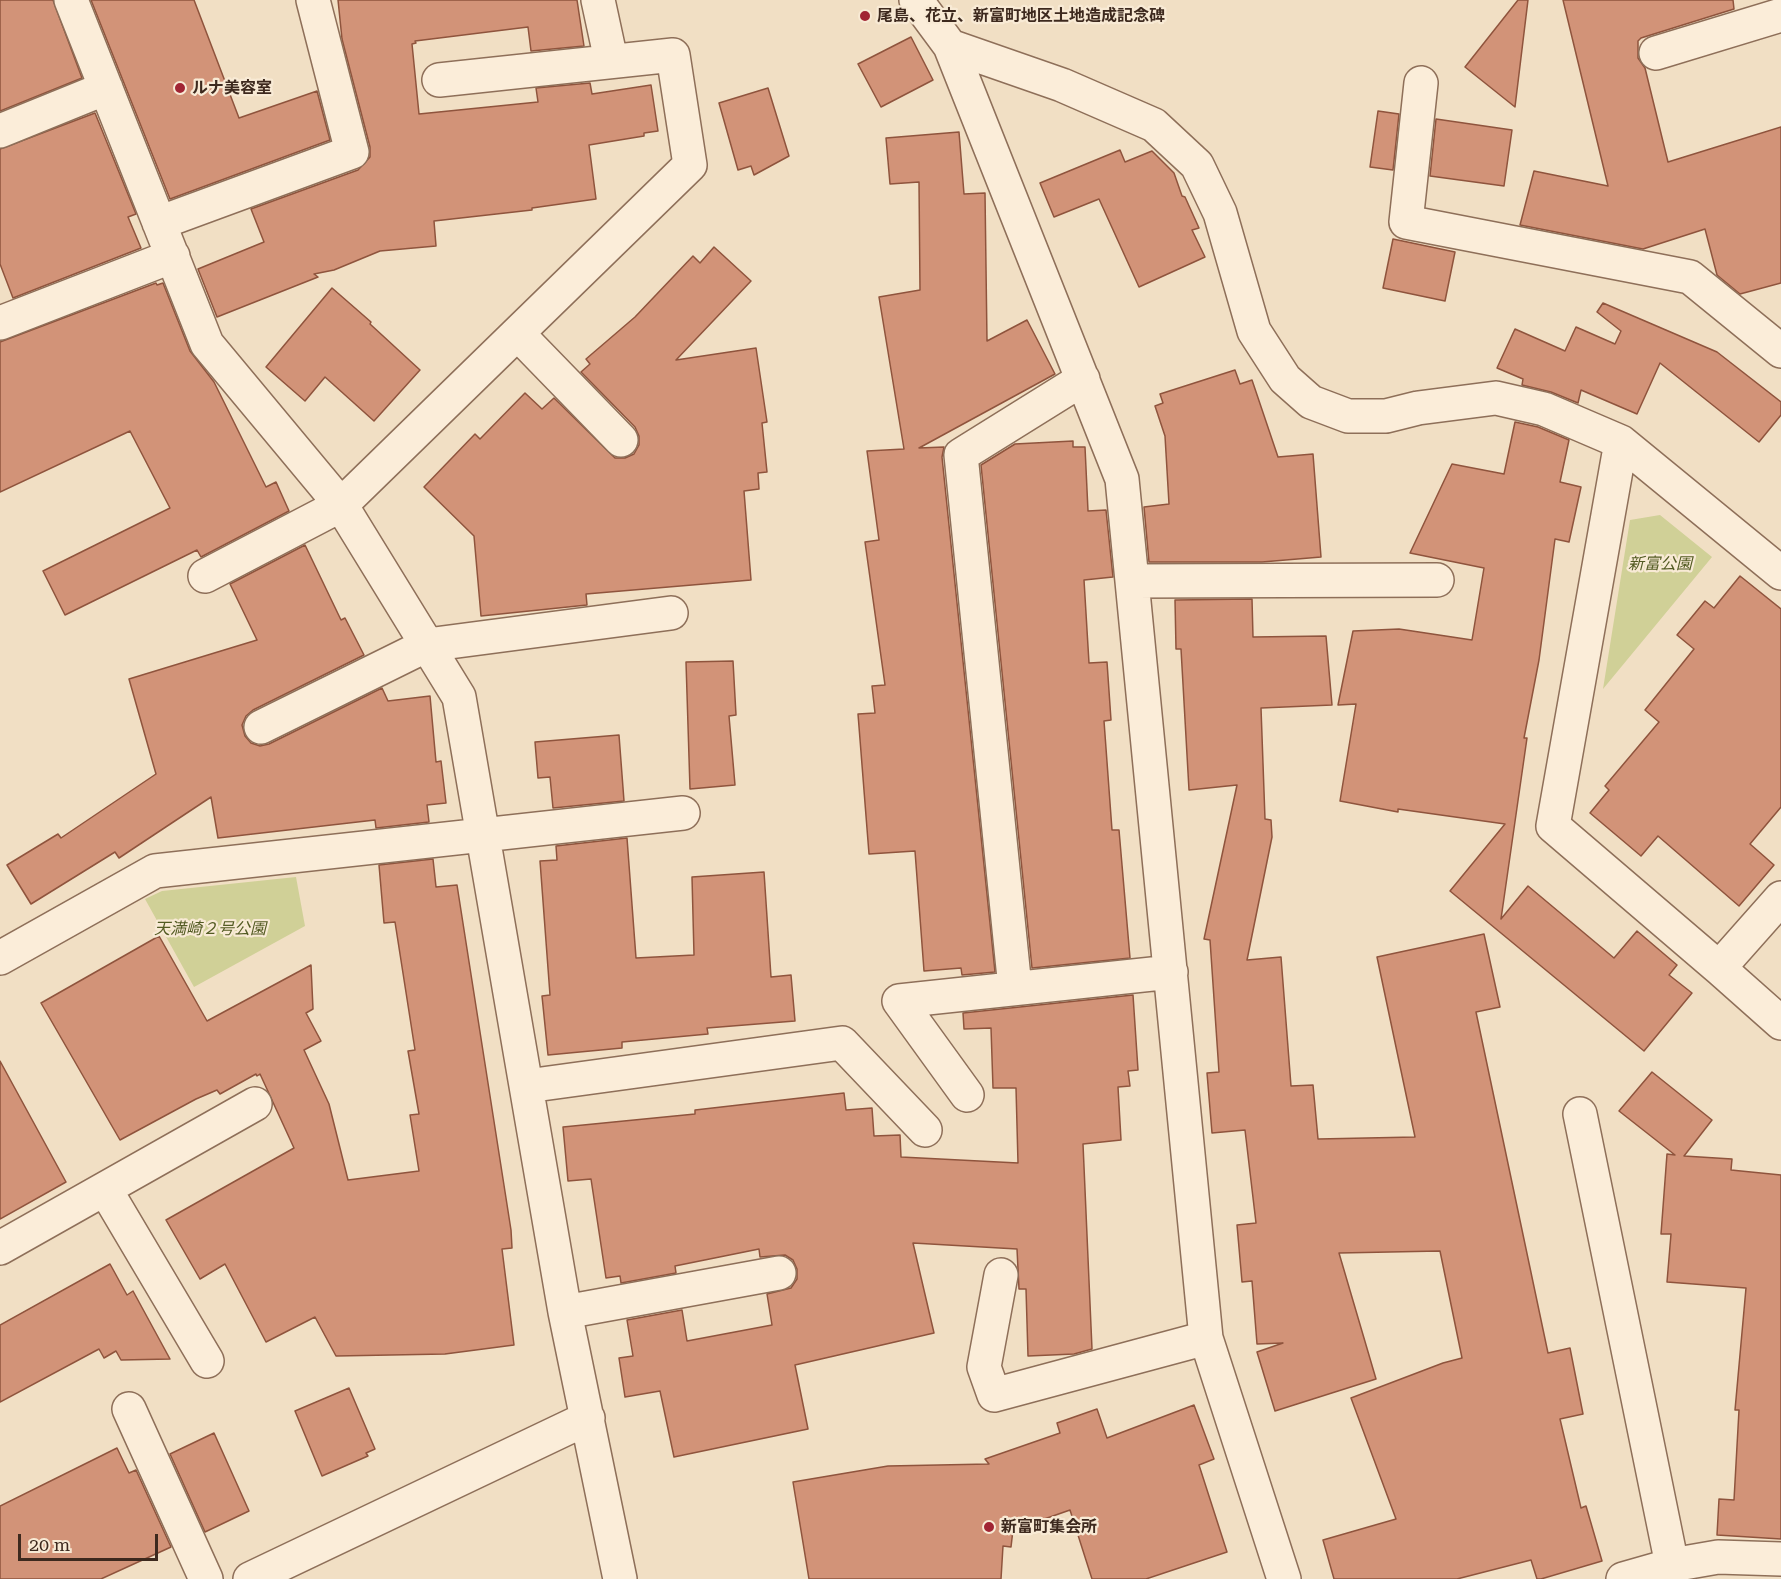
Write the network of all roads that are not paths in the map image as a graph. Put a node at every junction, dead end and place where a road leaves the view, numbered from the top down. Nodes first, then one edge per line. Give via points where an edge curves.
1 (71, 0) edge
2 (313, 0) edge
3 (598, 0) edge
4 (916, 0) edge
5 (1781, 15) edge
6 (950, 46) junction
7 (1656, 53) dead end
8 (611, 60) junction
9 (440, 80) dead end
10 (1420, 83) dead end
11 (106, 88) junction
12 (0, 131) edge
13 (159, 223) junction
14 (172, 256) junction
15 (0, 323) edge
16 (518, 334) junction
17 (1781, 351) edge
18 (1083, 380) junction
19 (621, 440) dead end
20 (1621, 442) junction
21 (341, 505) junction
22 (1781, 573) edge
23 (205, 576) dead end
24 (1132, 580) junction
25 (1437, 580) dead end
26 (671, 613) dead end
27 (427, 645) junction
28 (261, 727) dead end
29 (683, 813) dead end
30 (482, 837) junction
31 (1781, 898) edge
32 (0, 958) edge
33 (1719, 968) junction
34 (1171, 972) junction
35 (1015, 988) junction
36 (1781, 1023) edge
37 (526, 1086) junction
38 (967, 1095) dead end
39 (255, 1104) dead end
40 (1580, 1114) dead end
41 (925, 1130) dead end
42 (105, 1190) junction
43 (0, 1248) edge
44 (779, 1273) dead end
45 (1001, 1275) dead end
46 (565, 1312) junction
47 (1206, 1338) junction
48 (207, 1361) dead end
49 (129, 1408) dead end
50 (588, 1418) junction
51 (1781, 1559) edge
52 (1672, 1565) junction
53 (206, 1579) edge
54 (250, 1579) edge
55 (620, 1579) edge
56 (1284, 1579) edge
57 (1623, 1579) edge

1 - 11 street
2 - 13 street via 352,152
3 - 8 street
4 - 6 street
5 - 7 street
6 - 18 street
6 - 20 street via 1062,85 1154,125 1197,165 1220,213 1254,331 1285,379 1311,402 1348,416 1386,416 1496,398 1544,409
8 - 9 street
8 - 16 street via 673,55 690,165
10 - 17 street via 1406,222 1690,277
11 - 12 street
11 - 13 street
13 - 14 street
14 - 15 street
14 - 21 street via 207,344
16 - 19 street
16 - 21 street
18 - 24 street via 1122,479
18 - 35 street via 961,455
20 - 22 street
20 - 33 street via 1553,826
21 - 23 street
21 - 27 street
24 - 25 street
24 - 34 street
26 - 27 street
27 - 28 street
27 - 30 street via 459,697
29 - 30 street
30 - 32 street via 155,871
30 - 37 street
31 - 33 street
33 - 36 street
34 - 35 street
34 - 47 street
35 - 38 street via 899,1001
37 - 41 street via 842,1043
37 - 46 street
39 - 42 street
40 - 52 street
42 - 43 street
42 - 48 street
44 - 46 street
45 - 47 street via 984,1367 994,1395
46 - 50 street
47 - 56 street
49 - 53 street
50 - 54 street
50 - 55 street
51 - 52 street via 1718,1557
52 - 57 street

